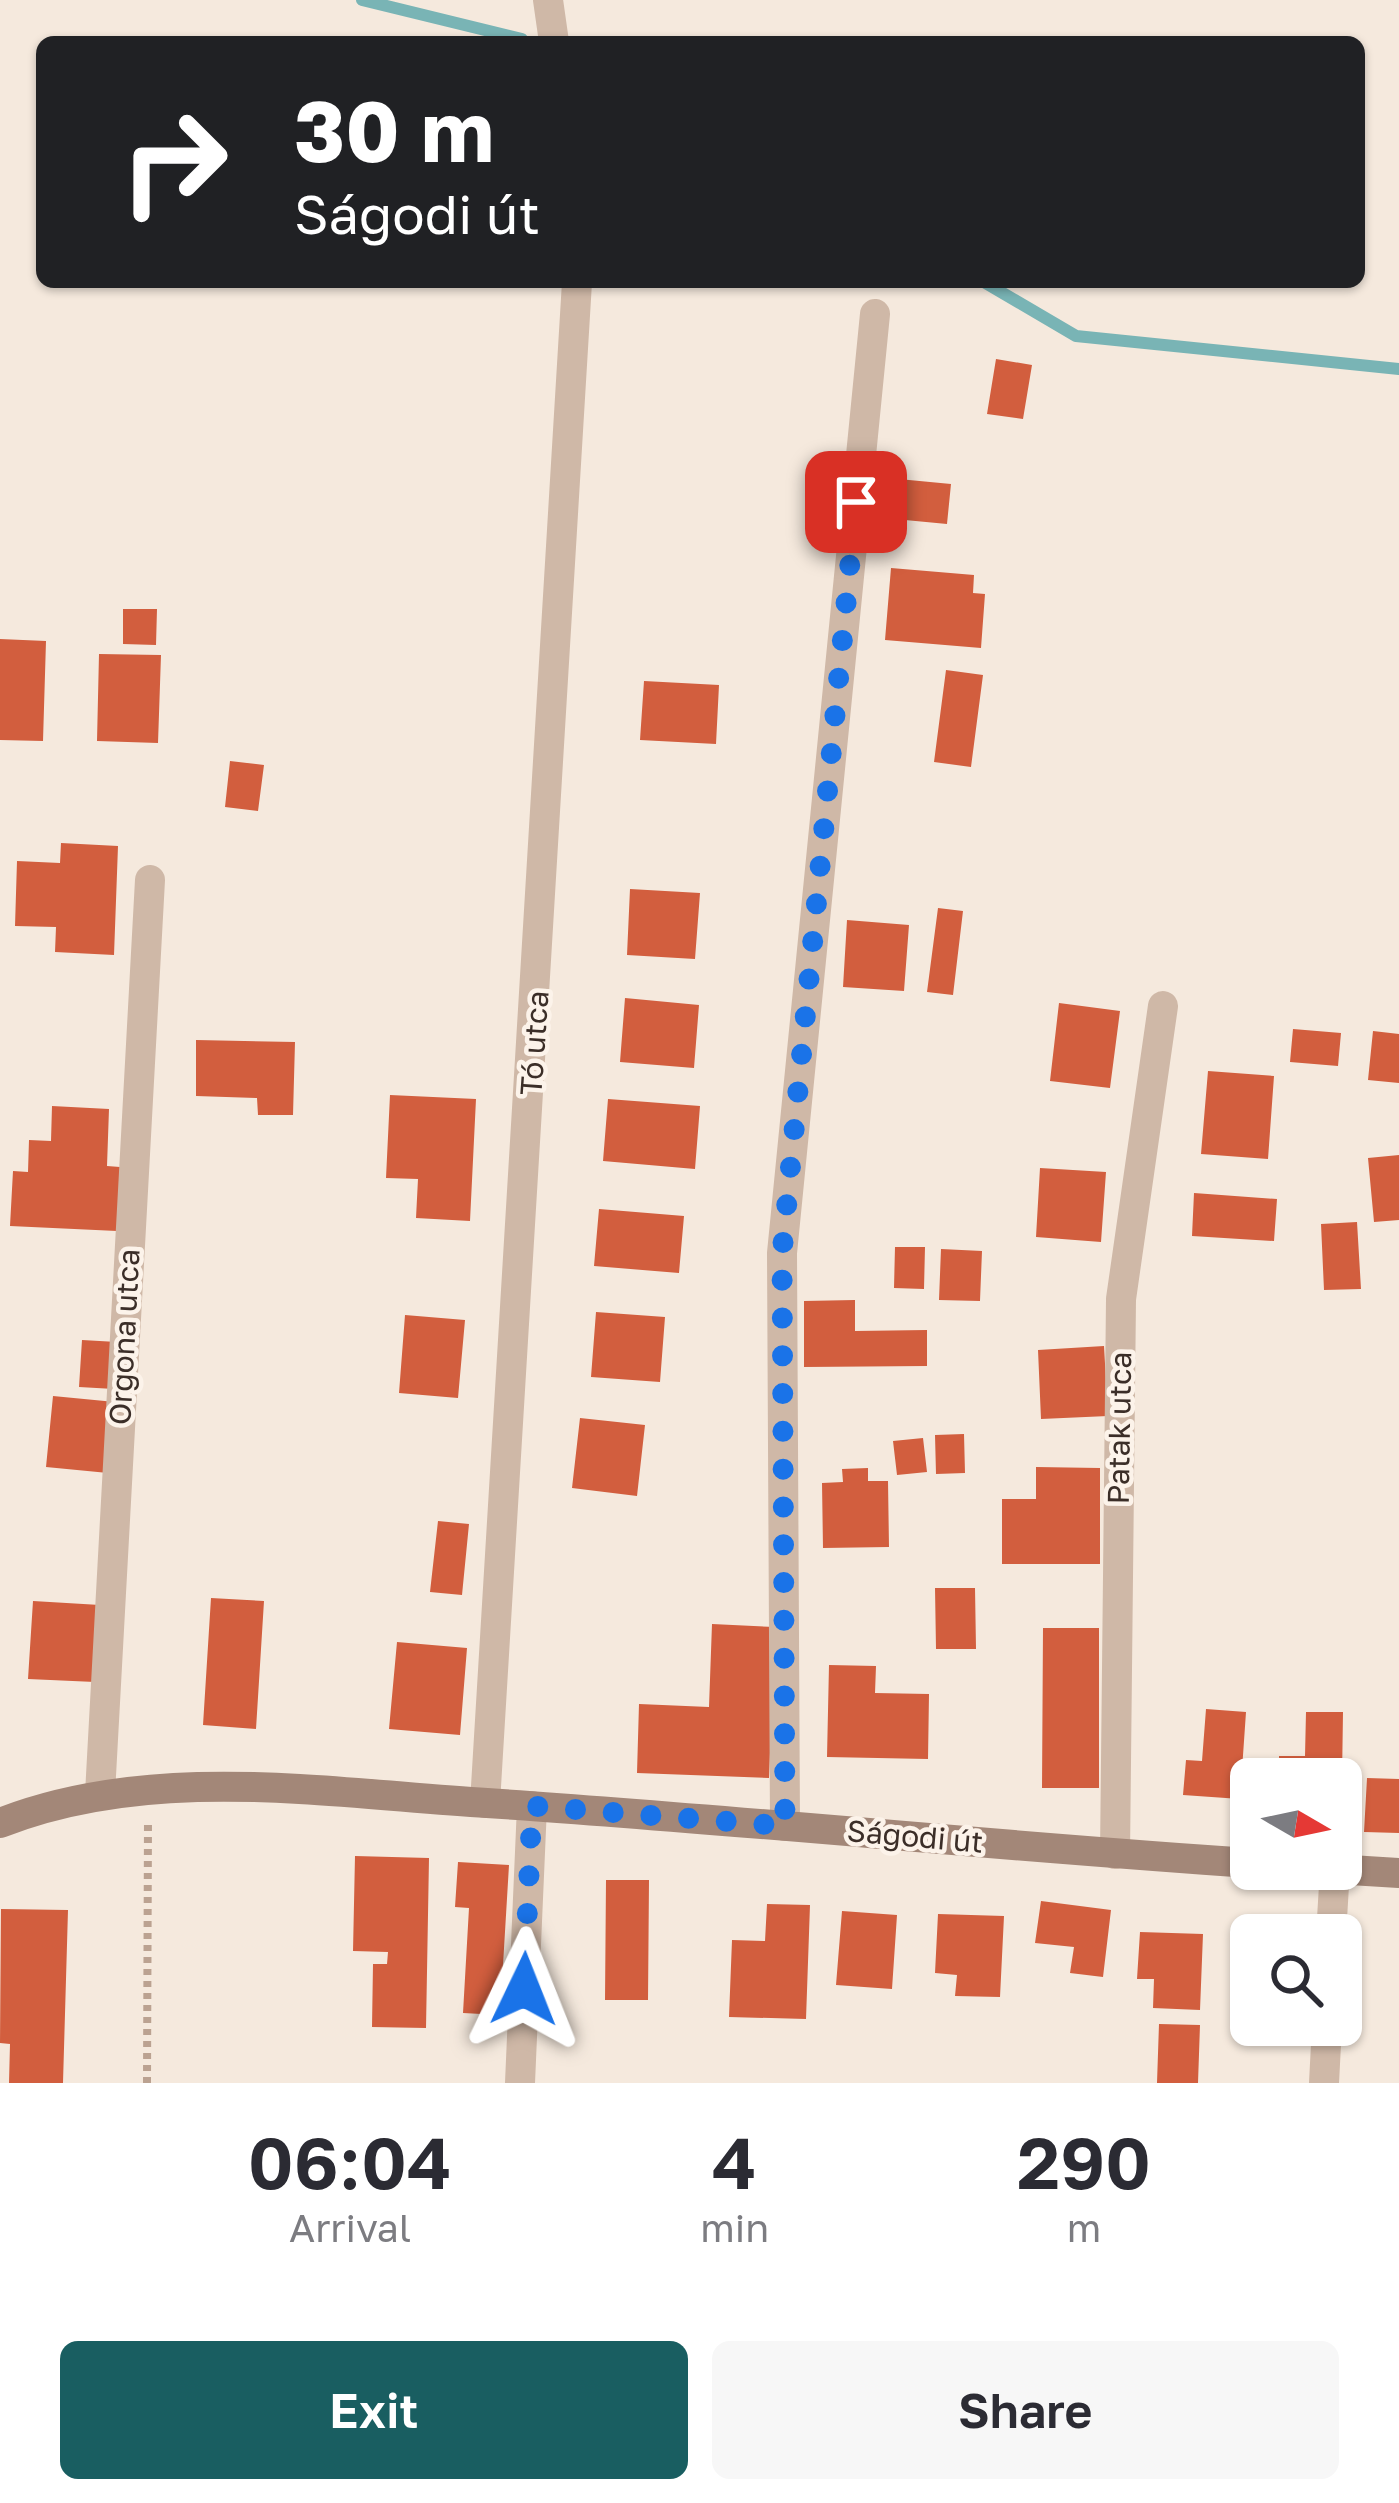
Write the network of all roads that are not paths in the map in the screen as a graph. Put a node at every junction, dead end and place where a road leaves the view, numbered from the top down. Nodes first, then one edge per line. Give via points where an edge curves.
1 (548, 0) edge
2 (553, 36) edge
3 (577, 288) edge
4 (875, 314) dead end
5 (150, 880) dead end
6 (1163, 1006) dead end
7 (100, 1794) junction
8 (485, 1803) junction
9 (532, 1806) junction
10 (0, 1823) edge
11 (785, 1826) junction
12 (1115, 1854) junction
13 (1230, 1862) edge
14 (1362, 1871) edge
15 (1399, 1873) edge
16 (1326, 2046) edge
17 (520, 2083) edge
18 (1324, 2083) edge

1 - 2 street
3 - 8 street, Tó utca
4 - 11 street via 782,1253
5 - 7 street, Orgona utca
6 - 12 street, Patak utca via 1121,1299
7 - 8 street, Ságodi út via 148,1789
7 - 10 street, Ságodi út
8 - 9 street, Ságodi út
9 - 11 street, Ságodi út
9 - 17 street
11 - 12 street, Ságodi út
12 - 13 street, Ságodi út
14 - 15 street
16 - 18 street

